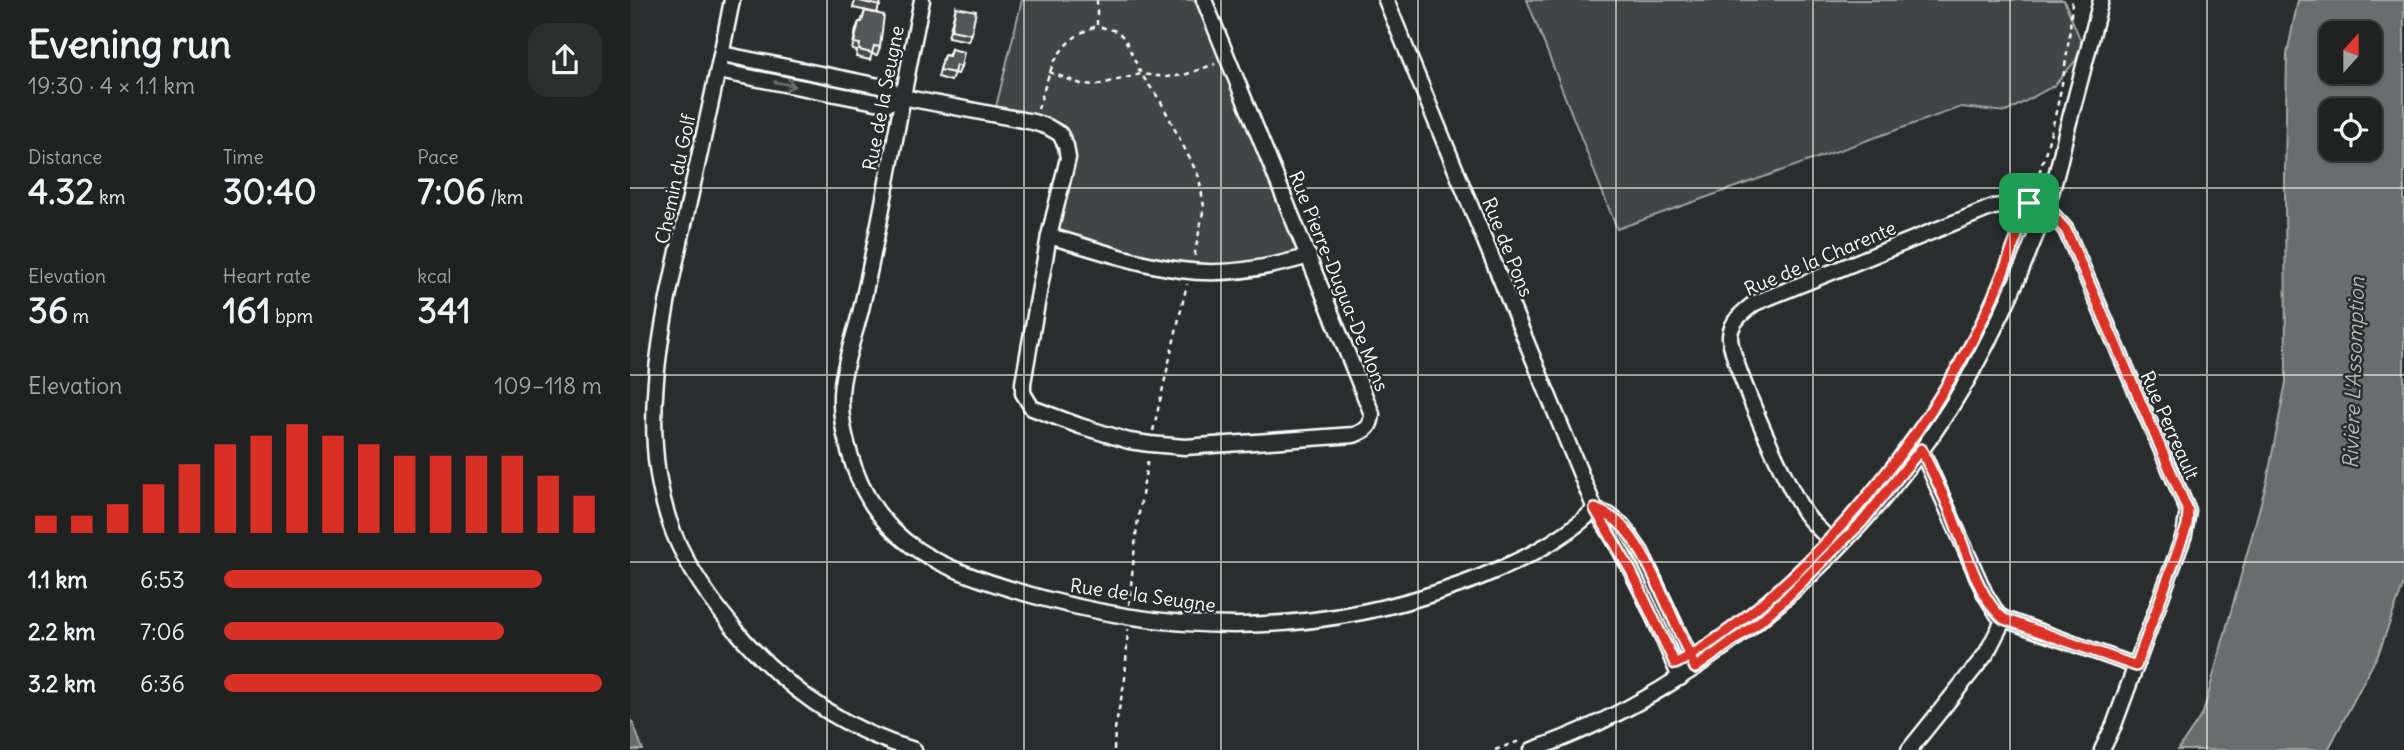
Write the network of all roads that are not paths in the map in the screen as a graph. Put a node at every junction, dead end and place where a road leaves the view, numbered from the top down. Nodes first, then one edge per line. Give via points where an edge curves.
1 (732, 0) edge
2 (922, 0) edge
3 (1204, 0) edge
4 (1386, 0) edge
5 (2101, 0) edge
6 (722, 54) junction
7 (718, 71) junction
8 (902, 97) junction
9 (2046, 208) junction
10 (1049, 236) junction
11 (1310, 256) junction
12 (1921, 449) junction
13 (1595, 509) junction
14 (1837, 546) junction
15 (2004, 619) junction
16 (2136, 666) junction
17 (1695, 668) junction
18 (1680, 678) junction
19 (1529, 744) edge
20 (915, 750) edge
21 (1909, 750) edge
22 (2102, 750) edge

1 - 6 street, Chemin du Golf
2 - 8 street, Rue de la Seugne
3 - 11 street, Rue Pierre-Dugua-De Mons
4 - 13 street, Rue de Pons
5 - 9 street
6 - 7 street, Chemin du Golf
6 - 8 street, Rue Pierre-Dugua-De Mons via 889,88
7 -> 8 street, Rue Pierre-Dugua-De Mons via 886,104
7 - 20 street, Chemin du Golf via 672,281 653,397 655,448 674,535 720,610 785,682 849,725
8 - 10 street, Rue Pierre-Dugua-De Mons via 1033,122 1060,134 1068,158
8 - 13 street, Rue de la Seugne via 863,302 842,385 842,424 854,468 871,505 900,538 929,558 963,575 1074,607 1184,625 1309,621 1353,615 1489,574 1530,555
9 - 12 street via 1994,328 1968,378
9 - 14 street, Rue de la Charente via 2029,203 1993,206 1755,303 1738,316 1730,335 1735,359 1790,489 1807,516
9 - 16 street, Rue Perreault via 2066,230 2188,511 2187,526
10 - 11 street via 1191,271 1283,264
10 - 11 street, Rue Pierre-Dugua-De Mons via 1023,383 1027,401 1032,408 1080,426 1150,444 1185,447 1353,435 1371,425 1371,414
12 - 14 street
12 - 15 street via 1985,594
13 - 17 street via 1622,526 1641,552
13 - 18 street, Rue de Pons via 1631,571
14 - 17 street via 1758,623
15 - 16 street
15 - 21 street via 1986,654
16 - 22 street, Rue Perreault
17 - 18 street
18 - 19 street via 1608,718

